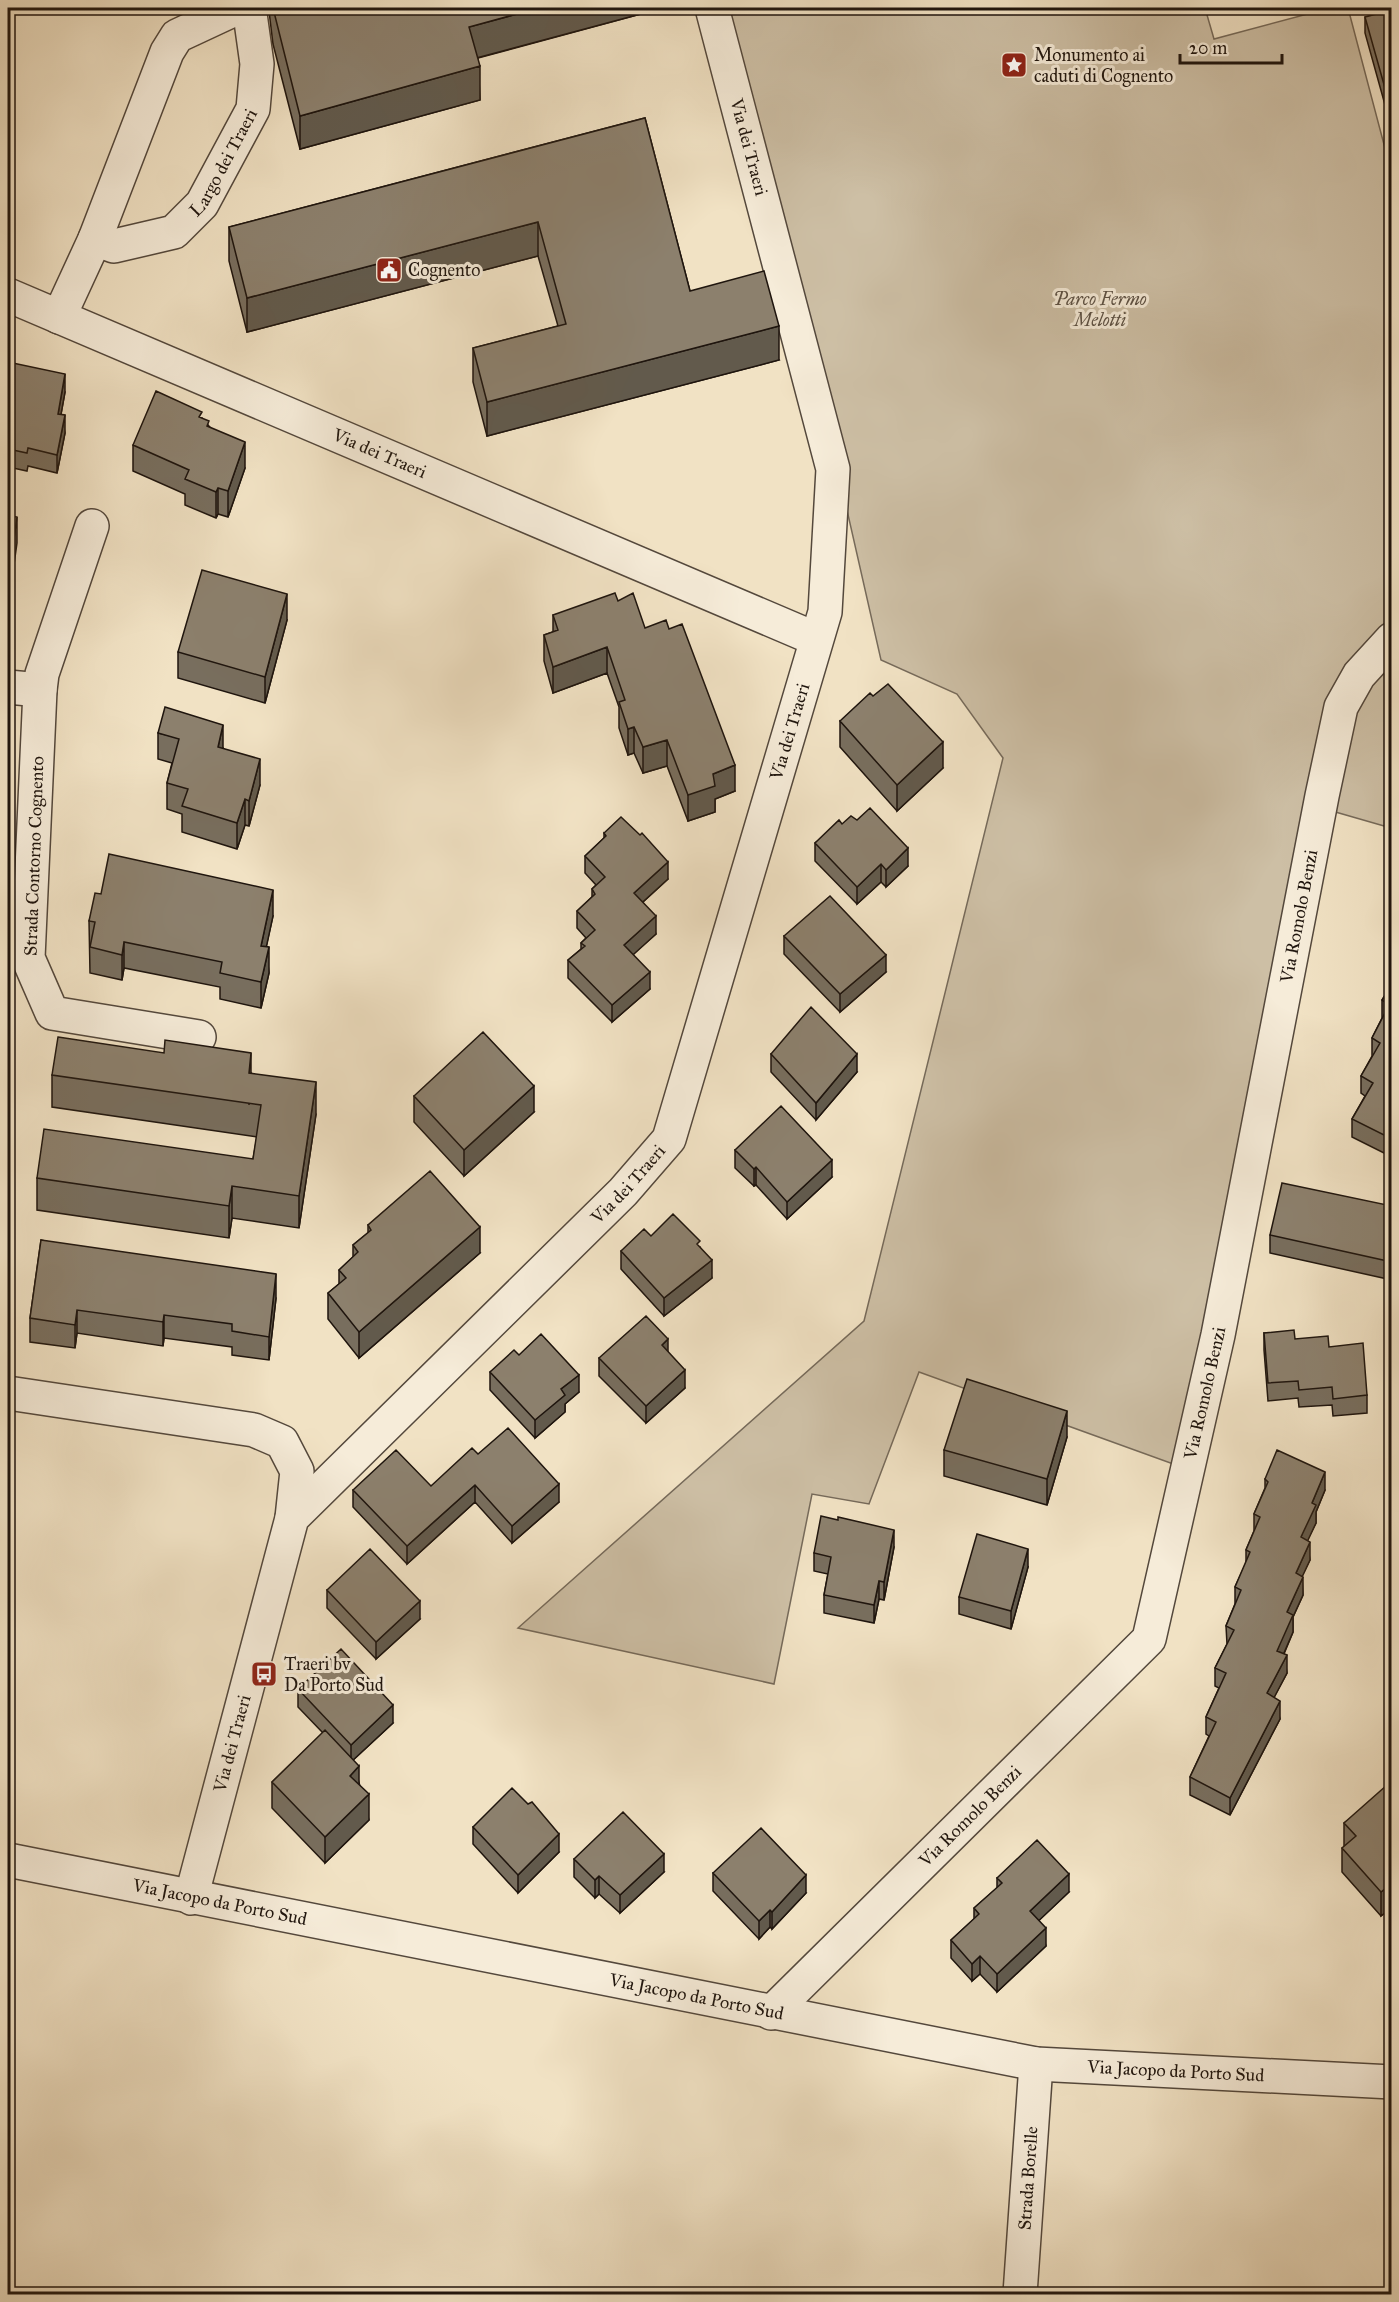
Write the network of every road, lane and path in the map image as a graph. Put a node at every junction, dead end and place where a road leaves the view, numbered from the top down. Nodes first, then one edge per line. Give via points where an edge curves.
1 (238, 8) edge
2 (712, 8) edge
3 (95, 238) junction
4 (8, 296) edge
5 (59, 317) junction
6 (92, 526) dead end
7 (816, 639) junction
8 (1392, 639) edge
9 (8, 687) edge
10 (40, 690) junction
11 (199, 1037) dead end
12 (8, 1393) edge
13 (292, 1518) junction
14 (8, 1860) edge
15 (191, 1898) junction
16 (771, 2013) junction
17 (1036, 2064) junction
18 (1392, 2082) edge
19 (1020, 2295) edge

1 - 3 street, Largo dei Traeri via 177,36 172,44
1 - 3 street, Largo dei Traeri via 250,14 257,63 253,109 202,204 174,232 114,246
2 - 7 street, Via dei Traeri via 833,469 825,612
3 - 5 street, Largo dei Traeri
4 - 5 street, Via dei Traeri
5 - 7 street, Via dei Traeri
6 - 10 street, Strada Contorno Cognento
7 - 13 street, Via dei Traeri via 669,1139 623,1192
8 - 16 street, Via Romolo Benzi via 1359,675 1341,707 1218,1335 1149,1639
9 - 10 street
10 - 11 street, Strada Contorno Cognento via 28,957 52,1012
12 - 13 street, Via dei Traeri via 255,1430 282,1442 297,1471
13 - 15 street, Via dei Traeri
14 - 15 street, Via Jacopo da Porto Sud
15 - 16 street, Via Jacopo da Porto Sud
16 - 17 street, Via Jacopo da Porto Sud
17 - 18 street, Via Jacopo da Porto Sud
17 - 19 street, Strada Borelle

